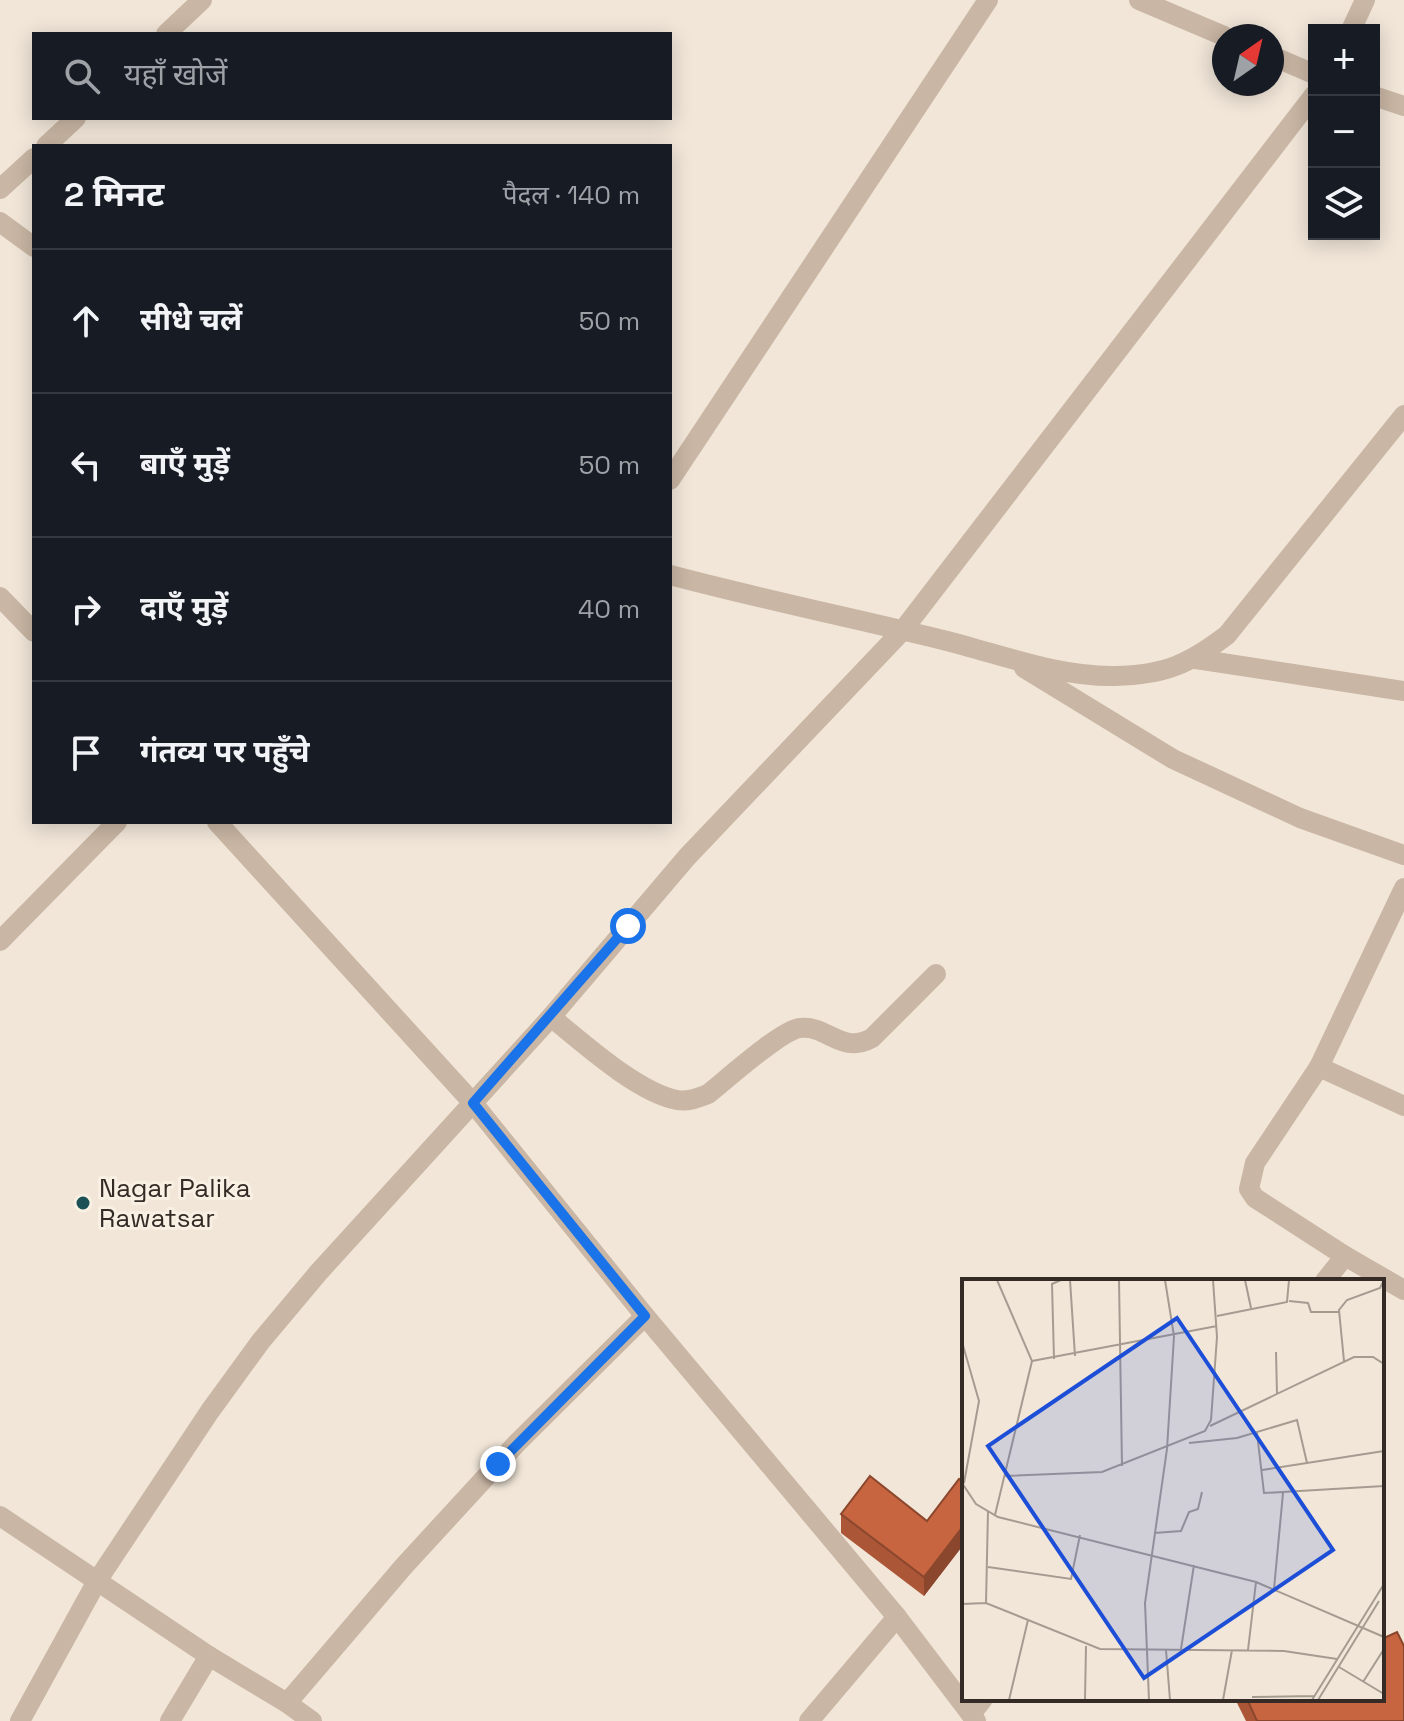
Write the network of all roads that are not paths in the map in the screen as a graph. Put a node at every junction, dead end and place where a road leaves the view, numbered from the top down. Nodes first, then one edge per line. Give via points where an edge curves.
1 (202, 0) edge
2 (988, 0) edge
3 (1139, 0) edge
4 (1365, 0) edge
5 (1354, 24) edge
6 (1212, 31) edge
7 (168, 32) edge
8 (1284, 61) edge
9 (1308, 71) edge
10 (1313, 96) edge
11 (1380, 98) edge
12 (1404, 106) edge
13 (74, 120) edge
14 (48, 144) edge
15 (32, 160) edge
16 (0, 189) edge
17 (0, 222) edge
18 (32, 246) edge
19 (1404, 415) edge
20 (672, 477) edge
21 (672, 575) edge
22 (0, 597) edge
23 (32, 630) edge
24 (903, 630) junction
25 (1000, 654) junction
26 (1196, 659) junction
27 (1404, 691) edge
28 (115, 824) edge
29 (219, 824) edge
30 (1404, 855) edge
31 (1404, 888) edge
32 (0, 941) edge
33 (936, 974) dead end
34 (551, 1017) junction
35 (1319, 1067) junction
36 (473, 1103) junction
37 (1404, 1106) edge
38 (1345, 1256) junction
39 (1327, 1279) edge
40 (1404, 1290) edge
41 (645, 1316) junction
42 (0, 1516) edge
43 (97, 1581) junction
44 (897, 1617) junction
45 (209, 1656) junction
46 (962, 1693) edge
47 (287, 1703) junction
48 (20, 1721) edge
49 (170, 1721) edge
50 (312, 1721) edge
51 (809, 1721) edge

1 - 7 street
2 - 20 street
3 - 6 street
4 - 5 street
8 - 9 street
10 - 24 street
11 - 12 street
13 - 14 street
15 - 16 street
17 - 18 street
19 - 26 street via 1227,635
21 - 24 street
22 - 23 street
24 - 25 street
24 - 34 street via 687,857
25 - 26 street via 1070,674 1117,676 1161,671
25 - 30 street via 1173,759 1300,818
26 - 27 street
28 - 32 street
29 - 36 street
31 - 35 street
33 - 34 street via 859,1045 798,1028 693,1100 655,1092
34 - 36 street
35 - 37 street
35 - 38 street via 1255,1163 1249,1189
36 - 41 street
36 - 43 street via 261,1341
38 - 39 street
38 - 40 street
41 - 44 street
41 - 47 street via 517,1443
42 - 43 street
43 - 45 street
43 - 48 street
44 - 46 street
44 - 51 street
45 - 47 street
45 - 49 street
47 - 50 street

